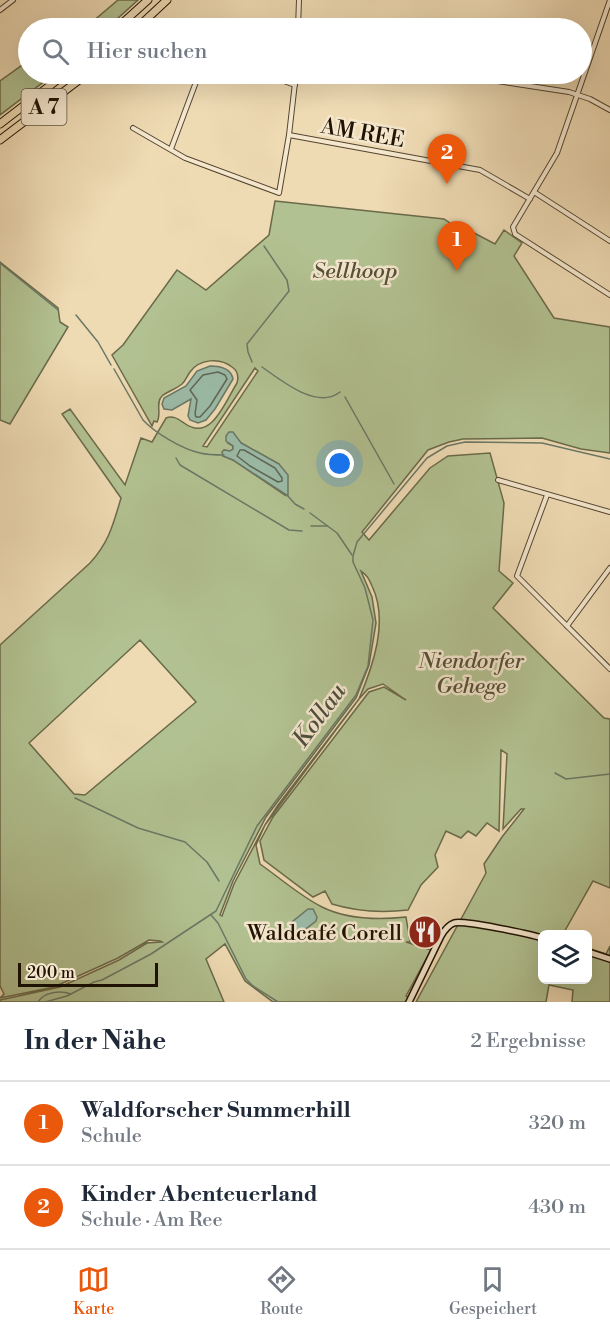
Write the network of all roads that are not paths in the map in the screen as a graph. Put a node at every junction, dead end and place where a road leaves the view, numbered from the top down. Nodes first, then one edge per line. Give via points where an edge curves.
1 (13, 0) edge
2 (148, 0) edge
3 (166, 0) edge
4 (299, 0) edge
5 (610, 0) edge
6 (0, 10) edge
7 (128, 18) edge
8 (147, 18) edge
9 (298, 18) edge
10 (592, 53) edge
11 (52, 84) edge
12 (74, 84) edge
13 (195, 84) edge
14 (515, 84) edge
15 (581, 84) edge
16 (296, 85) edge
17 (578, 94) junction
18 (610, 111) edge
19 (0, 124) edge
20 (133, 129) dead end
21 (289, 135) junction
22 (0, 140) edge
23 (171, 149) junction
24 (534, 192) junction
25 (530, 199) junction
26 (610, 241) edge
27 (610, 295) edge
28 (498, 480) dead end
29 (547, 495) junction
30 (610, 512) edge
31 (610, 568) edge
32 (567, 626) junction
33 (610, 669) edge
34 (538, 937) edge
35 (592, 953) edge
36 (610, 959) edge
37 (409, 1002) edge

1 - 6 street
2 - 7 highway
3 - 8 highway
4 - 9 street
5 - 10 street
11 - 19 highway, A 7
12 - 22 highway, A 7
13 - 23 street
14 - 17 street
15 - 17 street
16 - 21 street
17 - 18 street
17 - 24 street via 557,153
20 - 23 street
21 - 23 street via 279,193 185,158
21 - 25 street, AM REE via 480,170
24 - 25 street
24 - 26 street
25 - 27 street via 513,227 515,234
28 - 29 street
29 - 30 street
29 - 32 street via 518,576
31 - 32 street
32 - 33 street
34 - 37 street via 453,923 441,936
35 - 36 street

